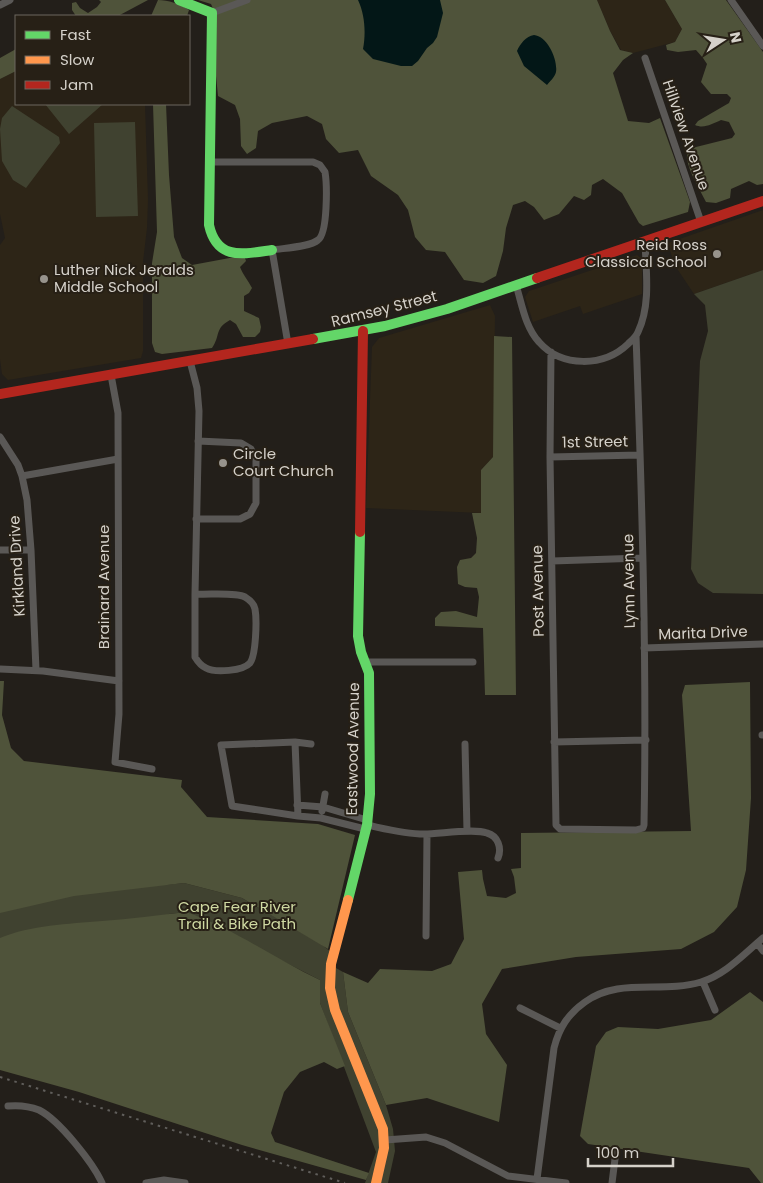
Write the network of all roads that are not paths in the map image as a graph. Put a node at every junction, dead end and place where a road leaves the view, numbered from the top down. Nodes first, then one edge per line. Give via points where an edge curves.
1 (10, 0) edge
2 (179, 0) edge
3 (247, 0) edge
4 (731, 0) edge
5 (0, 5) edge
6 (212, 13) junction
7 (763, 46) edge
8 (645, 58) dead end
9 (210, 162) junction
10 (763, 201) edge
11 (701, 222) junction
12 (645, 242) junction
13 (272, 250) junction
14 (516, 285) junction
15 (363, 331) junction
16 (636, 336) junction
17 (288, 344) junction
18 (551, 352) junction
19 (190, 361) junction
20 (111, 375) junction
21 (0, 394) edge
22 (0, 437) edge
23 (198, 441) junction
24 (640, 455) junction
25 (550, 457) junction
26 (118, 459) junction
27 (22, 476) junction
28 (196, 519) junction
29 (0, 550) edge
30 (32, 550) junction
31 (642, 558) junction
32 (552, 561) junction
33 (195, 594) junction
34 (763, 644) edge
35 (644, 648) junction
36 (366, 662) junction
37 (472, 662) dead end
38 (0, 669) edge
39 (36, 670) junction
40 (118, 681) junction
41 (646, 740) junction
42 (295, 742) junction
43 (554, 742) junction
44 (312, 744) dead end
45 (465, 744) dead end
46 (152, 769) dead end
47 (325, 794) dead end
48 (297, 804) junction
49 (323, 807) junction
50 (298, 816) junction
51 (321, 818) junction
52 (366, 824) junction
53 (558, 828) joint
54 (467, 831) junction
55 (427, 834) junction
56 (498, 858) dead end
57 (426, 936) dead end
58 (760, 941) edge
59 (763, 951) edge
60 (703, 982) junction
61 (520, 1008) dead end
62 (715, 1010) dead end
63 (560, 1028) junction
64 (8, 1106) dead end
65 (385, 1140) junction
66 (616, 1151) dead end
67 (537, 1179) junction
68 (102, 1183) edge
69 (146, 1183) edge
70 (185, 1183) edge
71 (376, 1183) edge
72 (566, 1183) edge
73 (612, 1183) edge

1 - 5 street
2 - 6 street
3 - 6 street
4 - 7 street
6 - 9 street
8 - 11 street, Hillview Avenue
9 - 13 street via 209,225 215,243 235,254
9 - 13 street via 313,162 323,168 326,175 322,236 313,243
10 - 11 street, Ramsey Street
11 - 12 street, Ramsey Street
12 - 14 street, Ramsey Street
12 - 16 street via 645,306
13 - 17 street
14 - 15 street, Ramsey Street via 435,313
14 - 18 street via 530,328 538,342
15 - 17 street, Ramsey Street
15 - 36 street, Eastwood Avenue via 358,636
16 - 18 street via 614,354 595,361 568,360
16 - 24 street, Lynn Avenue
17 - 19 street, Ramsey Street
18 - 25 street, Post Avenue
19 - 20 street, Ramsey Street
19 - 23 street via 198,399
20 - 21 street, Ramsey Street
20 - 26 street, Brainard Avenue via 118,413
22 - 27 street, Kirkland Drive
23 - 28 street
23 - 28 street via 241,443 251,449 256,459 256,504 250,514 240,519
24 - 25 street, 1st Street
24 - 31 street, Lynn Avenue
25 - 32 street, Post Avenue
26 - 27 street
26 - 40 street, Brainard Avenue
27 - 30 street, Kirkland Drive
28 - 33 street
29 - 30 street
30 - 39 street, Kirkland Drive
31 - 32 street
31 - 35 street, Lynn Avenue
32 - 43 street, Post Avenue
33 - 33 street via 197,660 209,669 238,670 245,667 254,655 255,611 252,603 240,595
34 - 35 street, Marita Drive
35 - 41 street, Lynn Avenue
36 - 37 street
36 - 52 street, Eastwood Avenue via 369,670 370,794
38 - 39 street
39 - 40 street
40 - 46 street, Brainard Avenue via 115,762
41 - 43 street
41 - 53 street, Lynn Avenue via 644,827 636,830
42 - 44 street
42 - 48 street
42 - 50 street via 221,744 232,806
43 - 53 street, Post Avenue
45 - 54 street
47 - 49 street
48 - 49 street
48 - 50 street
49 - 51 street
49 - 52 street
50 - 51 street
51 - 52 street
52 - 55 street
52 - 65 street, Eastwood Avenue via 329,980 335,1010 381,1122
54 - 55 street
54 - 56 street via 484,832 494,837 500,847
55 - 57 street
58 - 59 street
58 - 60 street via 720,974
60 - 62 street
60 - 63 street via 682,987 606,991 578,1007
61 - 63 street
63 - 67 street via 551,1064
64 - 68 street via 23,1106 45,1114 90,1162
65 - 67 street via 426,1137 445,1143 508,1176
65 - 71 street, Eastwood Avenue
66 - 73 street
67 - 72 street
69 - 70 street via 164,1180

